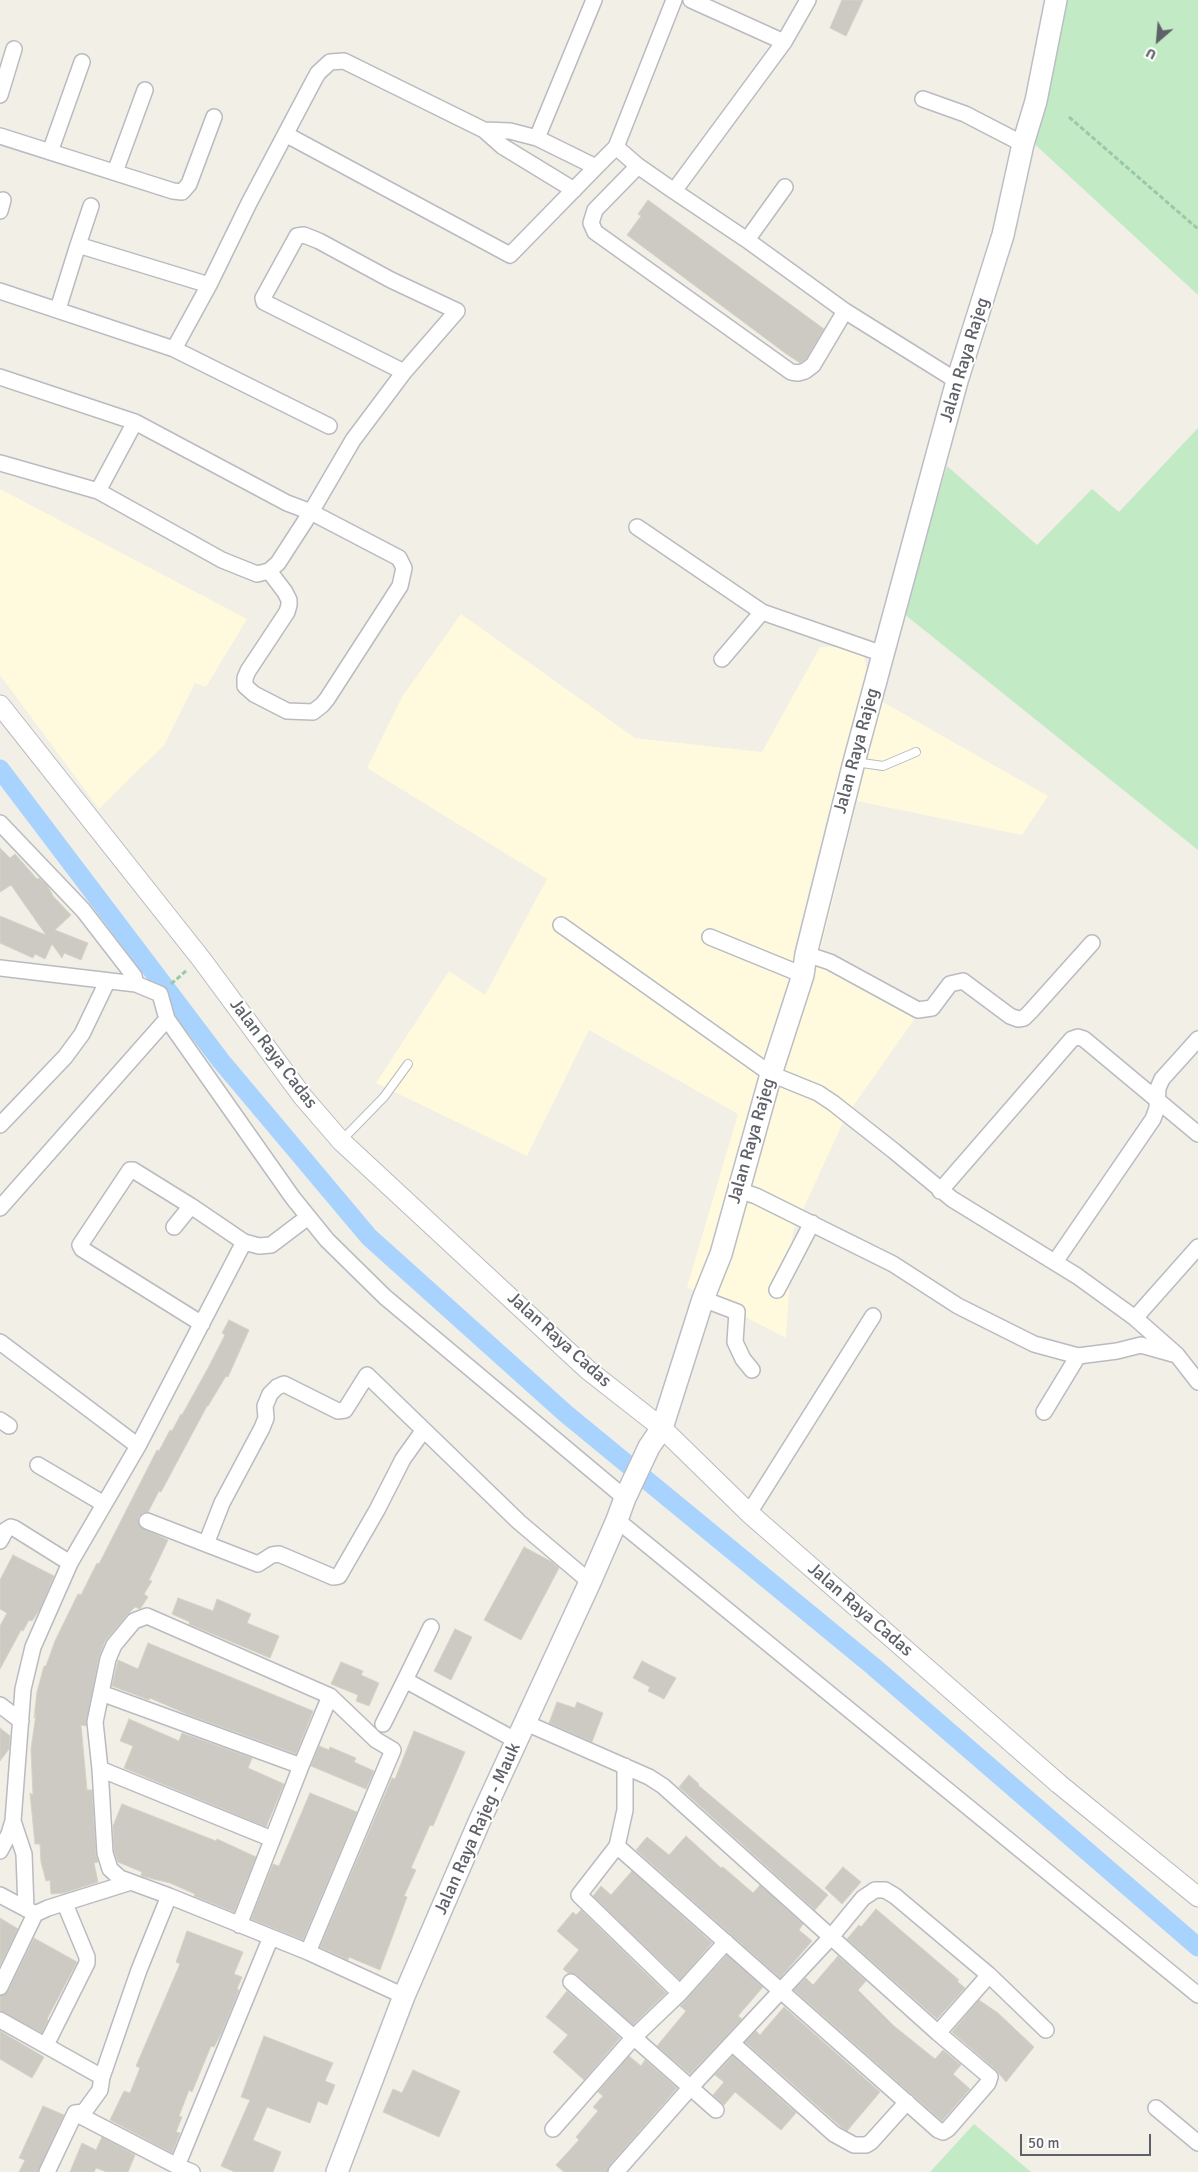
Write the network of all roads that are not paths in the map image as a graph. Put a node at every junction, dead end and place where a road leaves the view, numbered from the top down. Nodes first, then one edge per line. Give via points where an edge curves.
1 (594, 0) edge
2 (674, 0) edge
3 (691, 0) edge
4 (808, 0) edge
5 (1056, 0) edge
6 (784, 42) junction
7 (14, 49) dead end
8 (82, 62) dead end
9 (145, 90) dead end
10 (0, 95) edge
11 (923, 98) dead end
12 (214, 117) dead end
13 (484, 130) junction
14 (286, 135) junction
15 (0, 136) edge
16 (537, 138) junction
17 (1023, 144) junction
18 (616, 146) junction
19 (50, 152) junction
20 (638, 166) junction
21 (596, 167) junction
22 (115, 172) junction
23 (785, 187) dead end
24 (574, 190) junction
25 (674, 191) junction
26 (91, 206) dead end
27 (747, 240) junction
28 (78, 244) junction
29 (209, 285) junction
30 (0, 291) edge
31 (58, 309) junction
32 (845, 311) junction
33 (174, 349) junction
34 (404, 372) junction
35 (0, 377) edge
36 (957, 381) junction
37 (135, 422) junction
38 (328, 426) dead end
39 (0, 462) edge
40 (98, 490) junction
41 (311, 512) junction
42 (637, 527) dead end
43 (269, 571) junction
44 (762, 612) junction
45 (883, 654) junction
46 (722, 660) dead end
47 (0, 705) edge
48 (916, 752) dead end
49 (854, 762) junction
50 (0, 823) edge
51 (561, 925) dead end
52 (710, 937) dead end
53 (1092, 943) dead end
54 (806, 954) junction
55 (0, 968) edge
56 (803, 975) junction
57 (107, 982) junction
58 (150, 988) junction
59 (167, 1019) junction
60 (1198, 1039) edge
61 (408, 1064) dead end
62 (771, 1074) junction
63 (1158, 1101) junction
64 (0, 1125) edge
65 (1198, 1134) edge
66 (342, 1141) junction
67 (738, 1190) junction
68 (940, 1191) junction
69 (190, 1206) junction
70 (0, 1208) edge
71 (308, 1217) junction
72 (812, 1223) junction
73 (174, 1227) dead end
74 (244, 1242) junction
75 (1198, 1247) edge
76 (1055, 1262) junction
77 (778, 1290) dead end
78 (703, 1300) junction
79 (872, 1316) dead end
80 (1135, 1318) junction
81 (202, 1324) junction
82 (0, 1342) edge
83 (1177, 1355) junction
84 (1078, 1356) junction
85 (752, 1370) dead end
86 (1198, 1382) edge
87 (1044, 1412) dead end
88 (662, 1428) junction
89 (423, 1431) junction
90 (138, 1446) junction
91 (38, 1465) dead end
92 (626, 1494) junction
93 (104, 1504) junction
94 (749, 1513) junction
95 (617, 1520) junction
96 (147, 1521) dead end
97 (0, 1541) edge
98 (206, 1544) junction
99 (70, 1563) junction
100 (590, 1582) junction
101 (431, 1628) dead end
102 (405, 1680) junction
103 (101, 1693) junction
104 (330, 1696) junction
105 (0, 1705) edge
106 (21, 1721) junction
107 (383, 1724) dead end
108 (522, 1732) junction
109 (301, 1766) junction
110 (625, 1766) junction
111 (100, 1769) junction
112 (0, 1791) edge
113 (13, 1802) junction
114 (13, 1821) junction
115 (272, 1839) junction
116 (617, 1846) junction
117 (0, 1851) edge
118 (131, 1882) junction
119 (0, 1895) edge
120 (169, 1896) junction
121 (1198, 1897) edge
122 (65, 1904) junction
123 (30, 1911) junction
124 (239, 1925) junction
125 (831, 1937) junction
126 (271, 1938) junction
127 (726, 1942) junction
128 (308, 1952) junction
129 (989, 1975) junction
130 (571, 1982) dead end
131 (0, 1987) edge
132 (781, 1992) junction
133 (680, 1993) junction
134 (1198, 1995) edge
135 (404, 1996) junction
136 (0, 2020) edge
137 (1046, 2030) dead end
138 (938, 2033) junction
139 (634, 2037) junction
140 (732, 2043) junction
141 (46, 2045) junction
142 (102, 2077) junction
143 (690, 2088) junction
144 (907, 2102) junction
145 (1156, 2108) dead end
146 (716, 2110) dead end
147 (75, 2113) junction
148 (553, 2129) dead end
149 (1198, 2142) edge
150 (177, 2166) junction
151 (48, 2172) edge
152 (192, 2172) edge
153 (337, 2172) edge
154 (616, 2172) edge

1 - 16 street
2 - 18 street
3 - 6 street
4 - 6 street
5 - 17 main road, Jalan Raya Rajeg via 1036,101
6 - 25 street
7 - 10 street
8 - 19 street
9 - 22 street
11 - 17 street via 965,114
12 - 22 street via 189,184 182,192
13 - 14 street via 344,61 330,62 318,73
13 - 16 street via 510,130
13 - 24 street via 502,146
14 - 24 street via 510,255
14 - 29 street
15 - 19 street
16 - 21 street
17 - 36 main road, Jalan Raya Rajeg via 1003,235
18 - 20 street
18 - 21 street
19 - 22 street
20 - 25 street
20 - 32 street via 595,210 591,223 595,232 791,372 806,371 813,365
21 - 24 street
23 - 27 street
25 - 27 street
26 - 28 street
27 - 32 street
28 - 29 street
28 - 31 street
29 - 33 street
30 - 31 street
31 - 33 street
32 - 36 street
33 - 38 street
34 - 34 street via 264,302 263,298 297,236 304,234 319,241 457,311
34 - 41 street via 353,440
35 - 37 street
36 - 45 main road, Jalan Raya Rajeg
37 - 40 street
37 - 41 street via 287,503
39 - 40 street
40 - 43 street via 222,560 257,574
41 - 43 street via 278,563
41 - 43 street via 394,555 404,568 400,586 327,699 313,712 287,711 260,698 245,686 244,678 287,612 289,600
42 - 44 street
44 - 45 street
44 - 46 street
45 - 49 main road, Jalan Raya Rajeg
47 - 66 street, Jalan Raya Cadas via 202,960 303,1097
48 - 49 lane via 884,766
49 - 54 main road, Jalan Raya Rajeg
50 - 58 street via 83,910 134,976
51 - 62 street
52 - 56 street
53 - 54 street via 1024,1018 1018,1019 963,981 950,984 932,1008 918,1010 830,962
54 - 56 main road, Jalan Raya Rajeg
55 - 57 street
56 - 62 main road, Jalan Raya Rajeg
57 - 58 street
57 - 64 street via 82,1034 65,1057
58 - 59 street via 160,994
59 - 70 street
59 - 71 street
60 - 63 street via 1162,1079
61 - 66 lane via 384,1097
62 - 67 main road, Jalan Raya Rajeg
62 - 68 street via 826,1098
63 - 65 street
63 - 68 street via 1084,1039 1072,1039
63 - 76 street via 1153,1119
66 - 88 street, Jalan Raya Cadas via 588,1370
67 - 72 street
67 - 78 main road, Jalan Raya Rajeg via 721,1254
68 - 76 street
69 - 73 street
69 - 74 street
69 - 81 street via 130,1170 80,1245
71 - 74 street via 271,1245
71 - 92 street via 326,1240 386,1297
72 - 77 street
72 - 84 street via 893,1264 958,1306 1034,1344
74 - 81 street
75 - 80 street
76 - 80 street
78 - 85 street via 737,1312 734,1342
78 - 88 main road, Jalan Raya Rajeg
79 - 94 street
80 - 83 street
81 - 90 street
82 - 90 street
83 - 84 street via 1141,1345
83 - 86 street
84 - 87 street
88 - 92 main road, Jalan Raya Rajeg
88 - 94 street, Jalan Raya Cadas
89 - 98 street via 403,1459 339,1576 333,1577 279,1554 258,1564
89 - 98 street via 367,1375 345,1410 338,1410 284,1384 277,1387 270,1394 262,1428 222,1503
89 - 100 street via 519,1522
90 - 93 street
91 - 93 street
92 - 95 main road, Jalan Raya Rajeg - Mauk
93 - 99 street
94 - 121 street, Jalan Raya Cadas via 1059,1784
95 - 100 main road, Jalan Raya Rajeg - Mauk
95 - 134 street
96 - 98 street
97 - 99 street via 6,1530 14,1528
99 - 106 street via 33,1647 22,1689
100 - 108 main road, Jalan Raya Rajeg - Mauk
101 - 102 street
102 - 107 street
102 - 108 street
103 - 104 street via 114,1645 134,1621 147,1616
103 - 109 street
103 - 111 street via 95,1722
104 - 109 street
104 - 128 street via 376,1740 393,1750
105 - 106 street
106 - 113 street
108 - 110 street
108 - 135 main road, Jalan Raya Rajeg - Mauk
109 - 115 street
110 - 116 street via 625,1810
110 - 125 street via 663,1786
111 - 115 street
111 - 118 street via 105,1853 115,1875
112 - 113 street
113 - 114 street
114 - 117 street
114 - 123 street via 24,1854
115 - 124 street
116 - 127 street
116 - 133 street via 579,1895
118 - 120 street
118 - 122 street
119 - 123 street
120 - 124 street
120 - 142 street
122 - 123 street
122 - 141 street via 87,1963
123 - 131 street
124 - 126 street
125 - 129 street via 863,1898 875,1890 885,1890
125 - 132 street
125 - 138 street
126 - 128 street
126 - 150 street
127 - 132 street
127 - 133 street
128 - 135 street
129 - 137 street
129 - 138 street
130 - 139 street
132 - 140 street
132 - 144 street
133 - 139 street
135 - 153 main road, Jalan Raya Rajeg - Mauk
136 - 141 street
138 - 144 street via 989,2075 990,2080 945,2131 938,2130
139 - 143 street
139 - 148 street
140 - 143 street
140 - 144 street via 834,2134 854,2145 871,2142
141 - 142 street
142 - 147 street via 100,2090 84,2112
143 - 146 street
143 - 154 street
145 - 149 street
147 - 150 street
147 - 151 street
150 - 152 street

